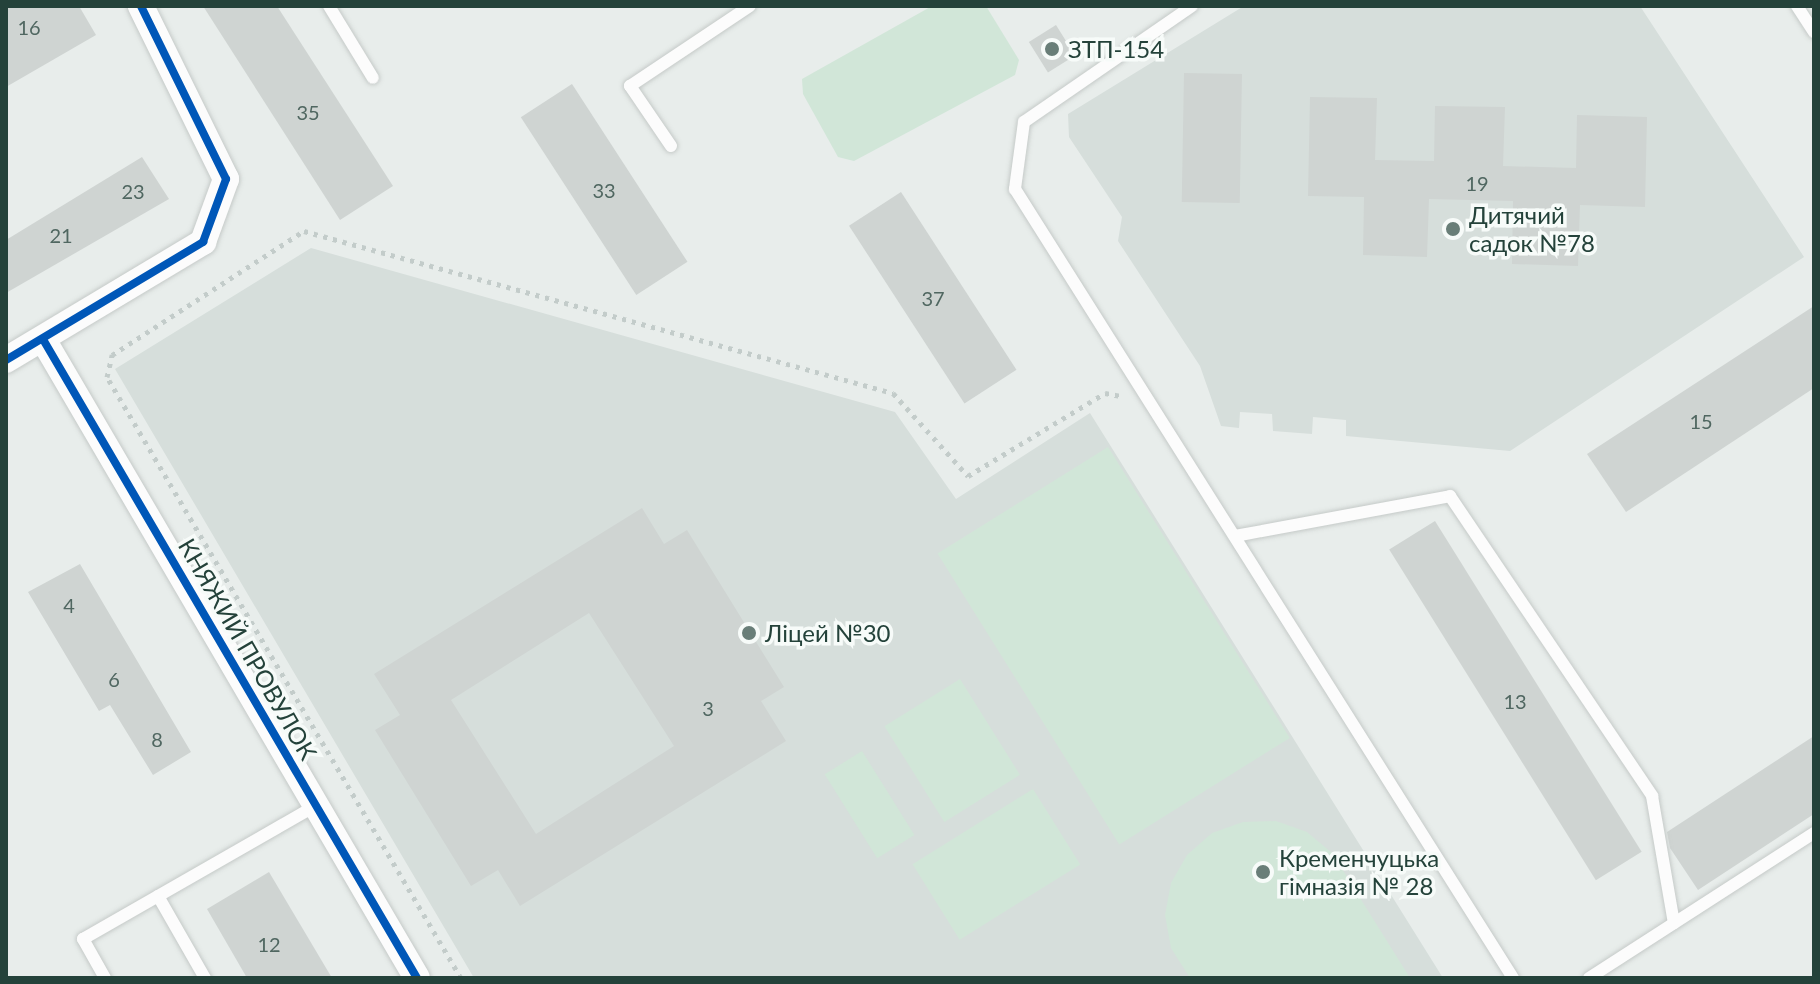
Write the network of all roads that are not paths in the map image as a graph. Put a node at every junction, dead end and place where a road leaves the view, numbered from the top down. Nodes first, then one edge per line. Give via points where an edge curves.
1 (141, 6) edge
2 (329, 6) edge
3 (750, 6) edge
4 (1192, 6) edge
5 (1797, 6) edge
6 (1814, 32) edge
7 (373, 78) dead end
8 (671, 146) dead end
9 (44, 341) junction
10 (6, 360) edge
11 (1235, 536) junction
12 (317, 805) junction
13 (1814, 833) edge
14 (158, 896) junction
15 (1674, 923) junction
16 (105, 978) edge
17 (205, 978) edge
18 (417, 978) edge
19 (1513, 978) edge
20 (1589, 978) edge

1 - 9 street via 226,179 203,242
2 - 7 lane
3 - 8 lane via 630,86
4 - 11 lane via 1024,122 1015,189
5 - 6 lane
9 - 10 street
9 - 12 street, КНЯЖИЙ ПРОВУЛОК
11 - 15 lane via 1450,496 1652,796
11 - 19 lane
12 - 14 lane
12 - 18 street, КНЯЖИЙ ПРОВУЛОК
13 - 15 lane
14 - 16 lane via 83,939
14 - 17 lane
15 - 20 lane

